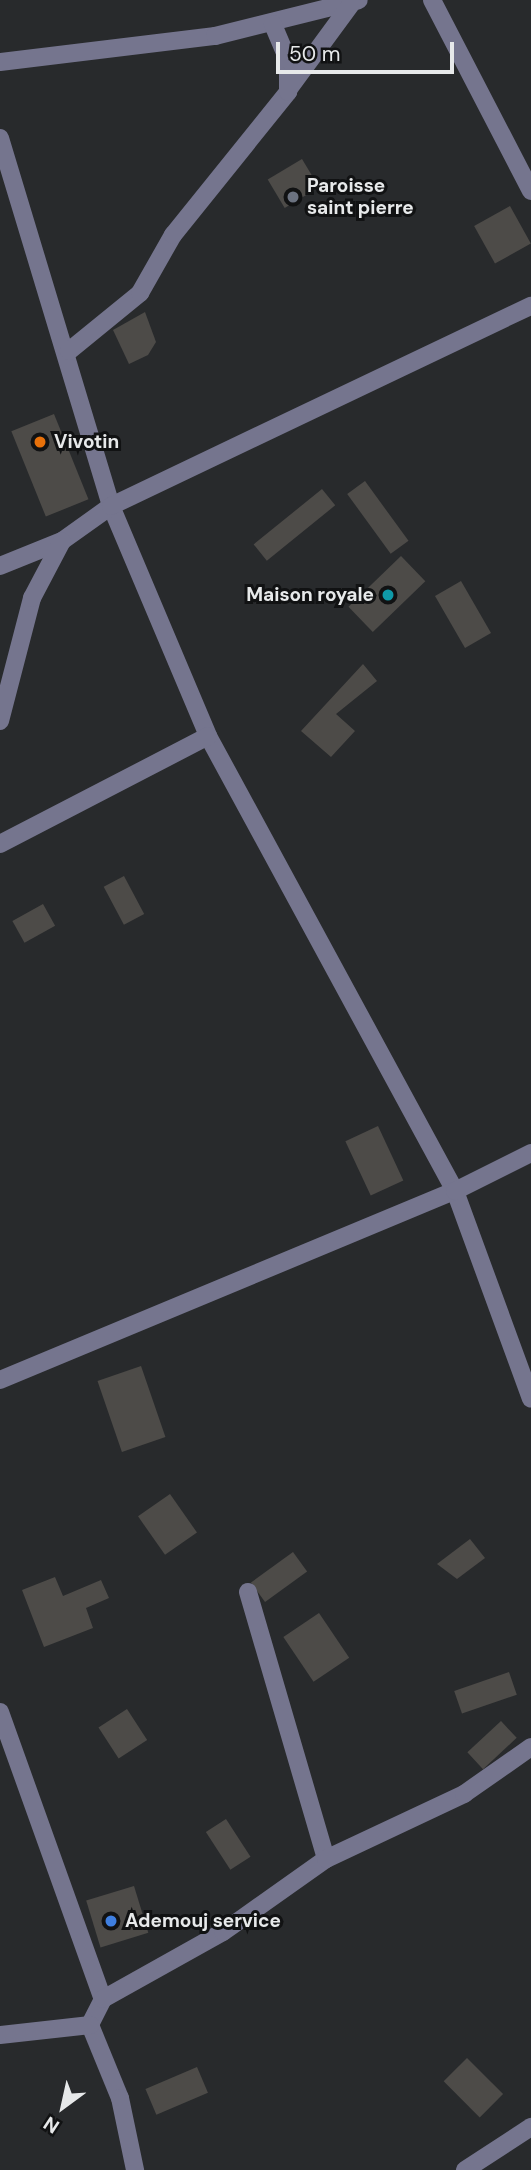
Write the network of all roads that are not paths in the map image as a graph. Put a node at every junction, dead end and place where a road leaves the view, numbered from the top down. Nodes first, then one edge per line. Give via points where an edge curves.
1 (432, 0) edge
2 (356, 1) edge
3 (273, 24) junction
4 (0, 62) edge
5 (288, 92) junction
6 (0, 138) edge
7 (531, 191) edge
8 (531, 306) edge
9 (69, 351) junction
10 (111, 506) junction
11 (62, 541) junction
12 (0, 566) edge
13 (0, 721) edge
14 (208, 736) junction
15 (0, 844) edge
16 (531, 1153) edge
17 (455, 1191) junction
18 (0, 1380) edge
19 (531, 1399) edge
20 (248, 1592) dead end
21 (0, 1712) edge
22 (531, 1747) edge
23 (326, 1859) junction
24 (103, 1999) junction
25 (90, 2025) junction
26 (0, 2035) edge
27 (531, 2127) edge
28 (135, 2170) edge
29 (465, 2170) edge

1 - 7 street
2 - 3 street
2 - 5 street
3 - 4 street
3 - 5 street via 288,60
5 - 9 street via 173,235 140,293
6 - 9 street
8 - 10 street
9 - 10 street
10 - 11 street
10 - 14 street
11 - 12 street
11 - 13 street via 32,598
14 - 15 street
14 - 17 street
16 - 17 street
17 - 18 street
17 - 19 street
20 - 23 street
21 - 24 street via 38,1833
22 - 23 street via 464,1794
23 - 24 street via 223,1932
24 - 25 street
25 - 26 street
25 - 28 street via 120,2098
27 - 29 street

